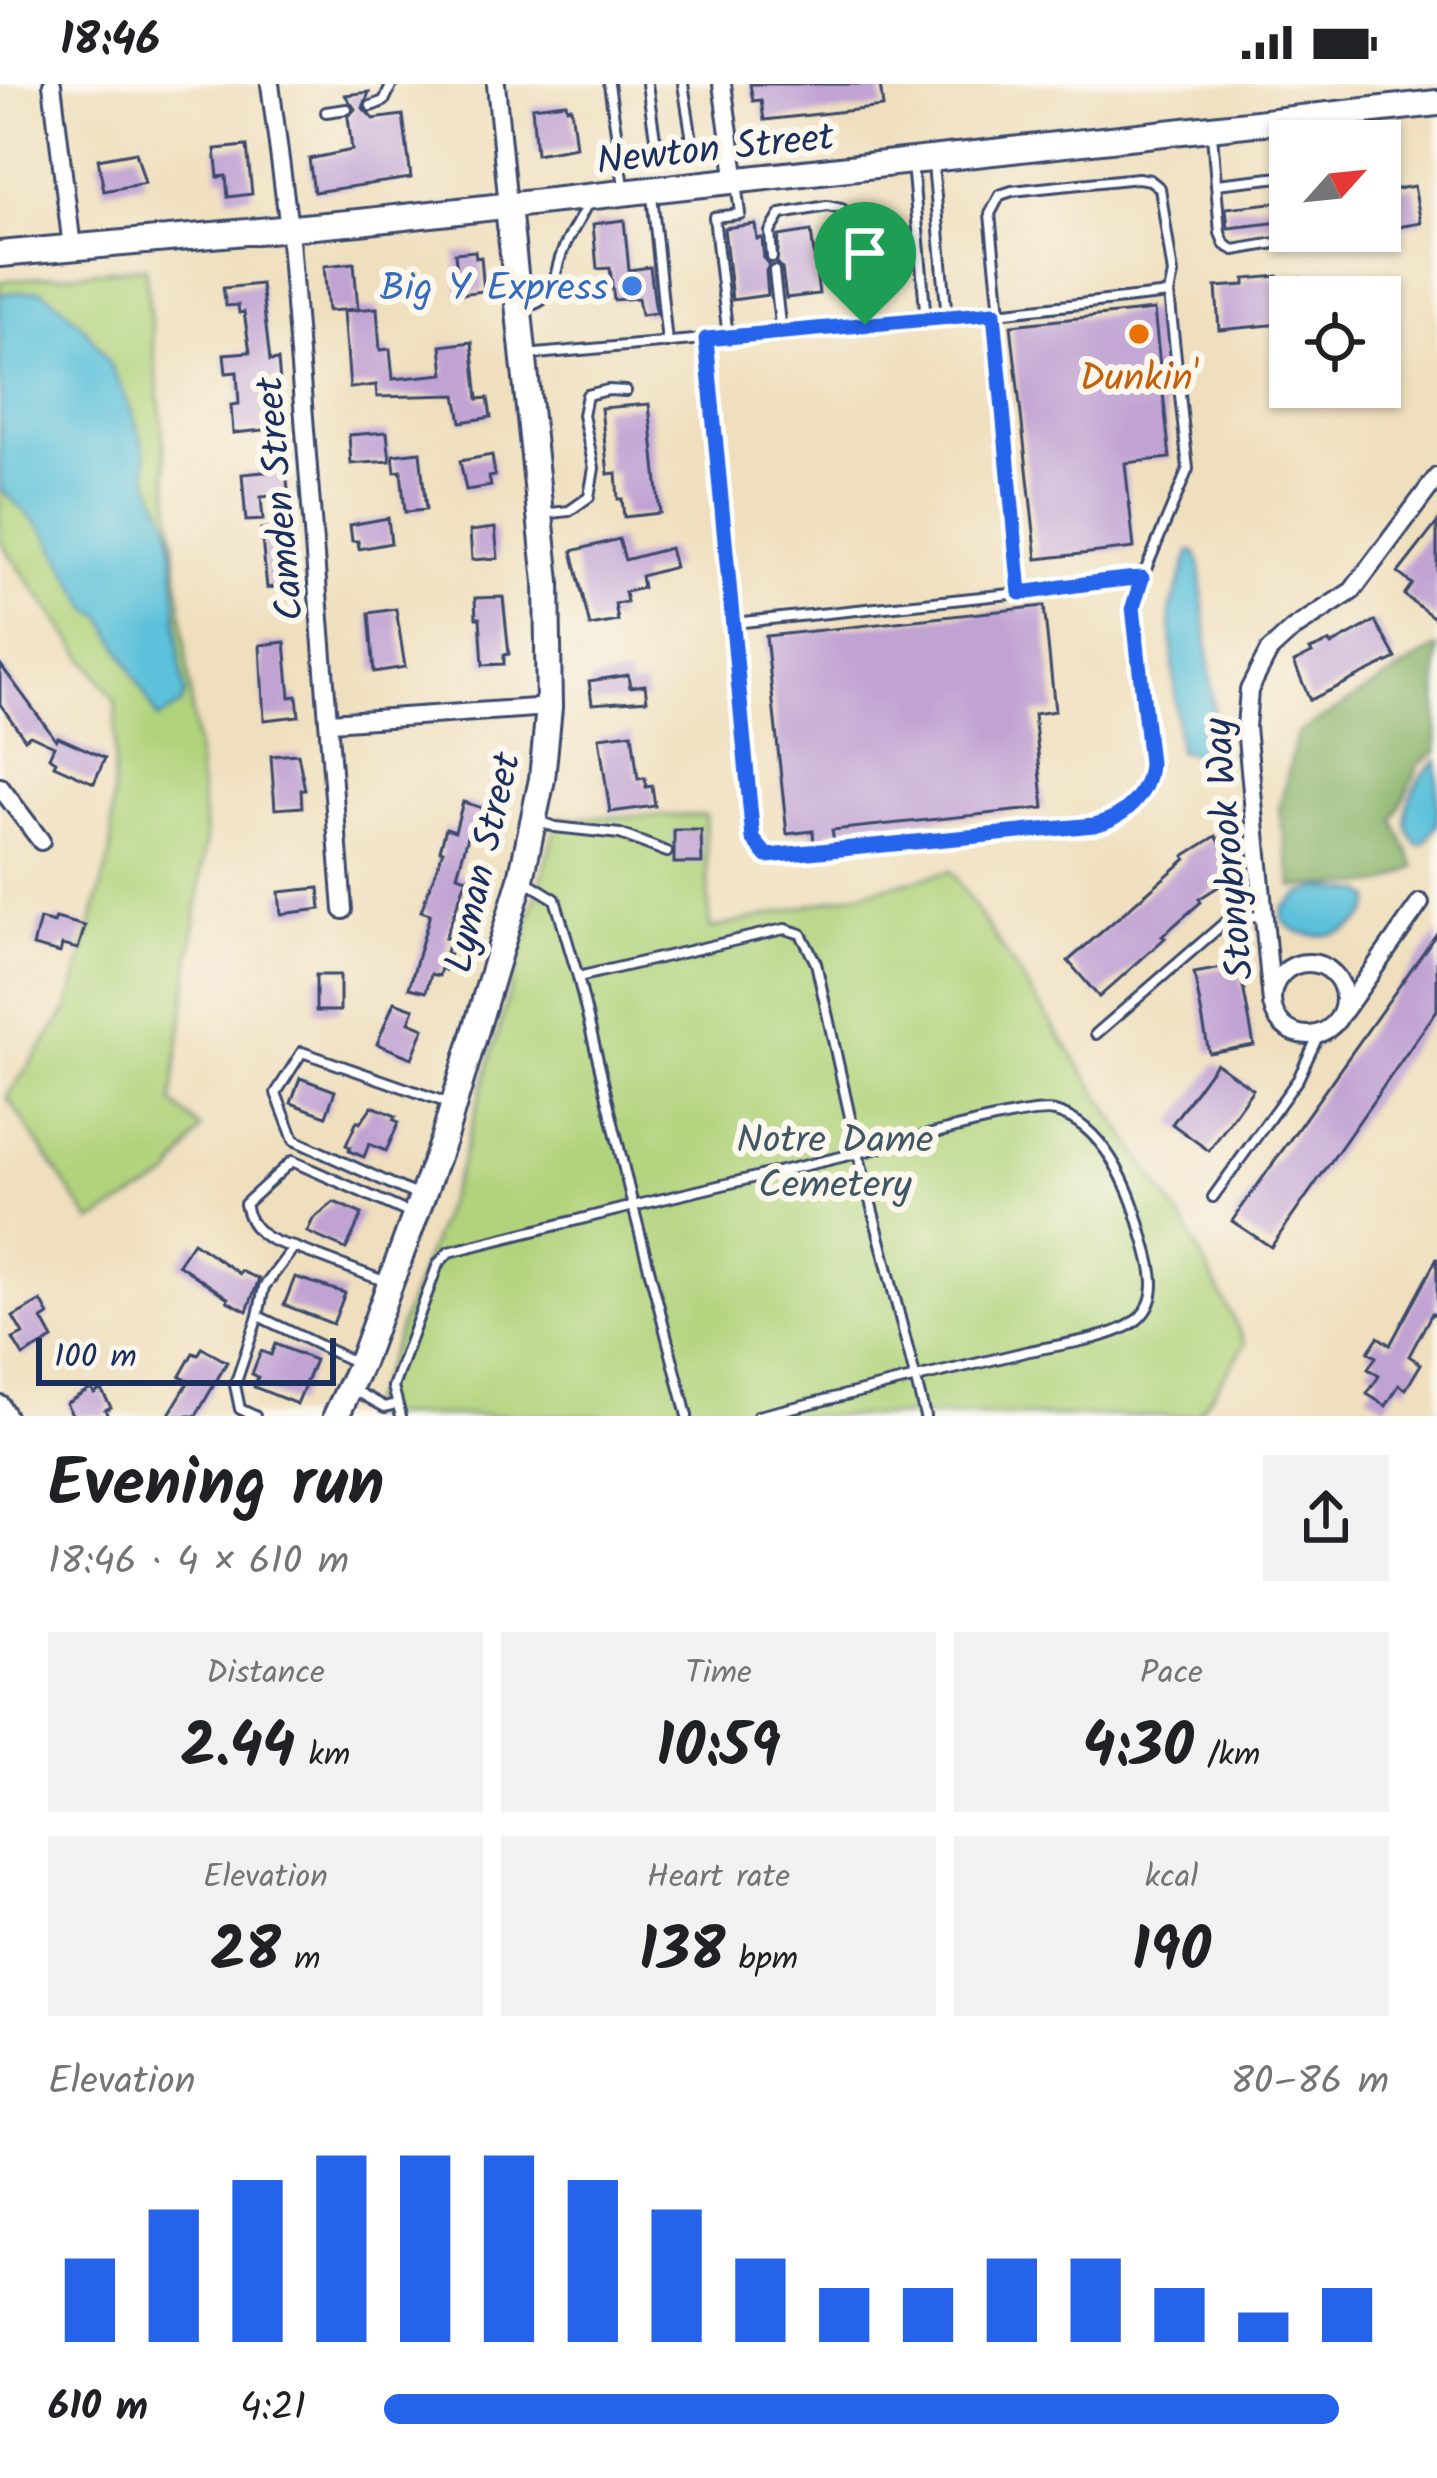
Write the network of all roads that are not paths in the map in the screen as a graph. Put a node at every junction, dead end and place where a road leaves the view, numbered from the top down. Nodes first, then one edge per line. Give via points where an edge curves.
1 (52, 84) edge
2 (270, 84) edge
3 (392, 84) edge
4 (496, 84) edge
5 (609, 84) edge
6 (647, 84) edge
7 (683, 84) edge
8 (722, 84) edge
9 (1437, 103) edge
10 (371, 106) dead end
11 (347, 110) dead end
12 (326, 112) dead end
13 (1212, 127) junction
14 (922, 160) junction
15 (1269, 178) edge
16 (736, 182) junction
17 (1216, 184) junction
18 (638, 192) junction
19 (590, 197) junction
20 (508, 206) junction
21 (289, 228) junction
22 (1269, 244) edge
23 (72, 248) junction
24 (0, 254) edge
25 (772, 256) dead end
26 (774, 271) dead end
27 (1168, 294) junction
28 (519, 309) junction
29 (998, 313) junction
30 (947, 318) junction
31 (926, 320) junction
32 (865, 325) junction
33 (781, 333) junction
34 (728, 338) junction
35 (706, 339) junction
36 (668, 343) junction
37 (524, 356) junction
38 (626, 392) dead end
39 (1437, 477) edge
40 (540, 514) junction
41 (1142, 578) junction
42 (1020, 593) junction
43 (733, 623) junction
44 (549, 707) junction
45 (330, 722) junction
46 (0, 787) edge
47 (535, 820) junction
48 (41, 841) dead end
49 (667, 852) dead end
50 (521, 879) junction
51 (1420, 903) dead end
52 (344, 910) dead end
53 (1264, 916) junction
54 (578, 977) junction
55 (1272, 1003) junction
56 (1336, 1022) junction
57 (1096, 1034) dead end
58 (1319, 1034) junction
59 (454, 1105) junction
60 (858, 1153) junction
61 (1214, 1197) dead end
62 (633, 1206) junction
63 (419, 1207) junction
64 (294, 1247) junction
65 (391, 1283) junction
66 (258, 1316) junction
67 (355, 1376) junction
68 (915, 1378) junction
69 (0, 1404) edge
70 (396, 1405) junction
71 (7, 1416) edge
72 (255, 1416) edge
73 (336, 1416) edge
74 (401, 1416) edge
75 (687, 1416) edge
76 (758, 1416) edge
77 (925, 1416) edge

1 - 23 street
2 - 21 street, Camden Street
3 - 10 lane
4 - 20 street, Lyman Street
5 - 18 lane
6 - 7 lane via 655,138 663,144 692,140
8 - 16 street
9 - 13 main road, Newton Street
11 - 12 lane
13 - 14 main road, Newton Street
13 - 17 lane
14 - 16 main road, Newton Street
14 - 30 lane
14 - 31 lane
15 - 17 lane
16 - 18 main road, Newton Street
16 - 34 lane via 740,214 714,217
17 - 22 lane via 1225,244 1234,250
18 - 19 main road, Newton Street
18 - 36 lane
19 - 20 main road, Newton Street
19 - 28 lane via 550,296
20 - 21 main road, Newton Street
20 - 28 main road, Lyman Street
21 - 23 main road, Newton Street
21 - 45 street, Camden Street
23 - 24 main road, Newton Street
25 - 32 lane via 770,231 784,212 833,206 848,213
26 - 33 lane
27 - 29 lane
27 - 29 lane via 1164,199 1153,182 1009,191 990,214
27 - 41 lane via 1188,469
28 - 37 main road, Lyman Street
29 - 30 lane
29 - 42 lane
30 - 31 lane
31 - 32 lane
32 - 33 lane
33 - 34 lane
34 - 35 lane
35 - 36 lane
35 - 43 lane
36 - 37 lane
37 - 40 main road, Lyman Street
38 - 40 lane via 587,395 589,497 569,511
39 - 53 street, Stonybrook Way via 1352,591 1284,636 1252,679 1246,727
40 - 44 main road, Lyman Street
41 - 42 lane
41 - 43 lane via 1133,607 1149,778 1137,800 1094,825 764,854 753,839
42 - 43 lane
44 - 45 street
44 - 47 main road, Lyman Street
45 - 52 street, Camden Street
46 - 48 street
47 - 49 lane via 620,834
47 - 50 main road, Lyman Street
50 - 54 lane via 555,898
50 - 59 main road, Lyman Street
51 - 56 street
53 - 55 street, Stonybrook Way
53 - 57 lane via 1230,918
54 - 60 lane via 785,929 801,934 816,963
54 - 62 lane
55 - 56 street, Stonybrook Way via 1284,971 1318,964 1343,988
55 - 58 street, Stonybrook Way via 1292,1031
56 - 58 street
58 - 61 lane via 1298,1079
59 - 63 main road, Lyman Street
59 - 63 lane via 302,1052 276,1093 294,1140
60 - 62 lane
60 - 68 lane
60 - 68 lane via 1058,1112 1082,1125 1119,1173 1151,1264 1153,1295 1126,1328
62 - 70 lane via 449,1252 416,1318 393,1387
62 - 75 lane
63 - 64 lane via 292,1161 245,1204 270,1243
63 - 65 main road, Lyman Street
64 - 65 lane
64 - 66 lane via 263,1287
65 - 67 main road, Lyman Street
66 - 67 lane
66 - 72 lane via 235,1385 240,1409
67 - 70 lane via 385,1407
67 - 73 main road, Lyman Street
68 - 76 lane
68 - 77 lane
69 - 71 street
70 - 74 lane

